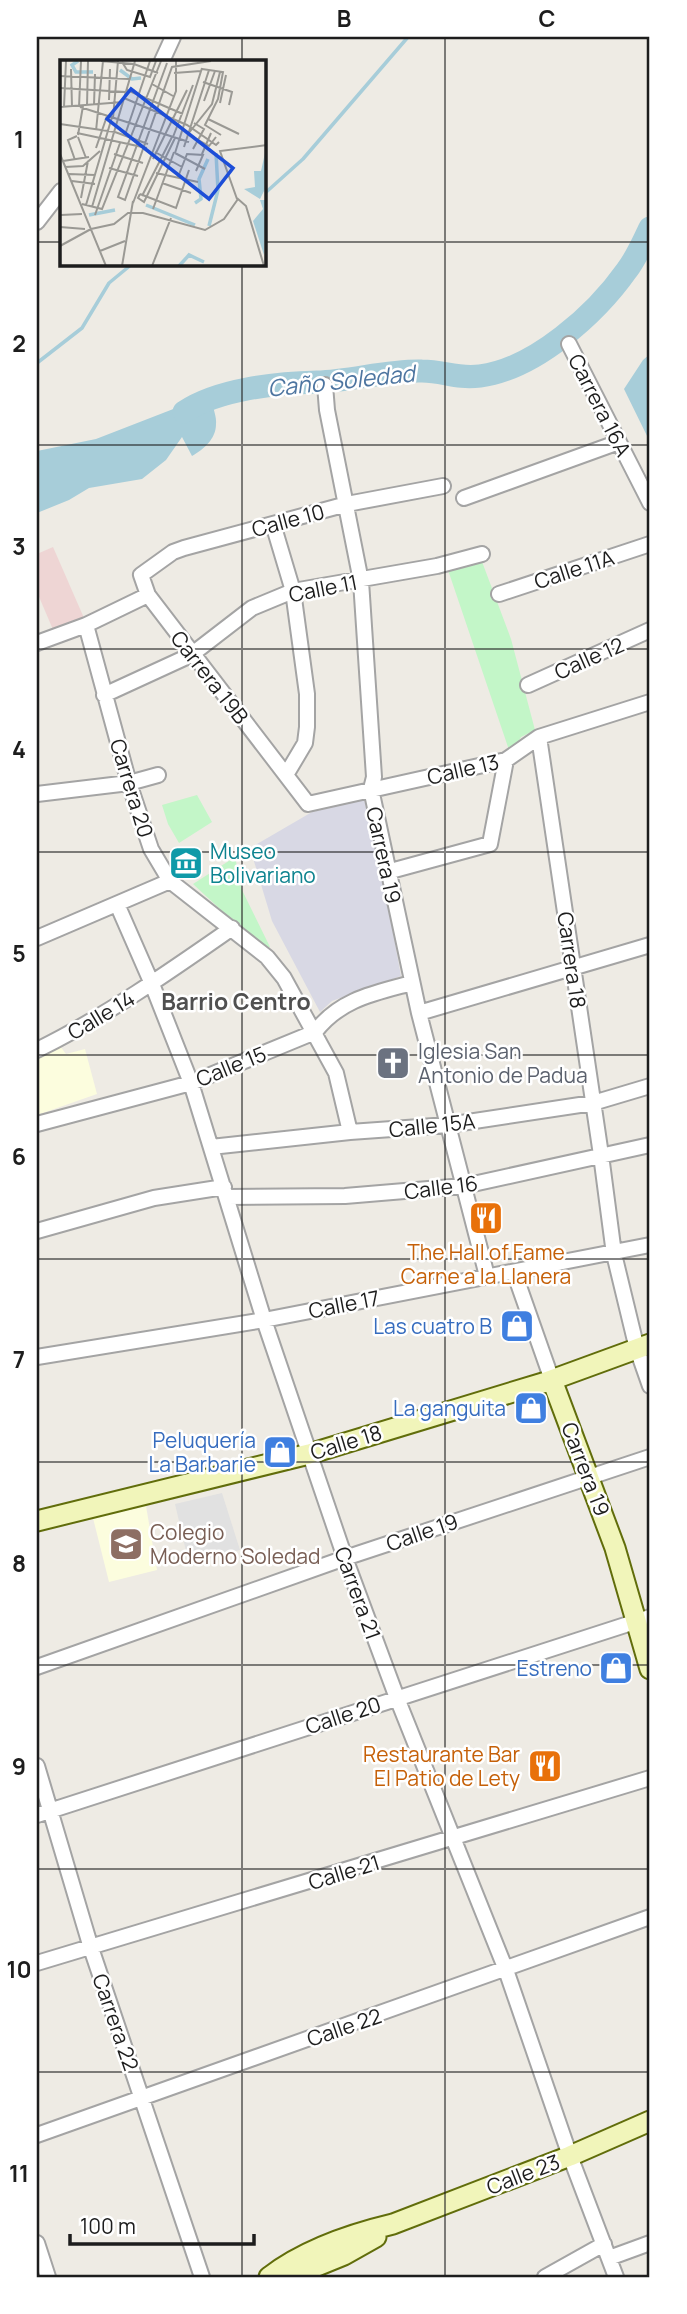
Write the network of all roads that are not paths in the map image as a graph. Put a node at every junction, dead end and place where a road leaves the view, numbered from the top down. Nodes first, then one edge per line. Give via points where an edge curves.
1 (173, 37) edge
2 (162, 60) edge
3 (60, 192) edge
4 (37, 222) edge
5 (569, 344) dead end
6 (325, 385) dead end
7 (619, 442) junction
8 (443, 486) dead end
9 (464, 498) dead end
10 (650, 503) edge
11 (347, 505) junction
12 (273, 524) junction
13 (650, 544) edge
14 (482, 554) dead end
15 (141, 575) joint
16 (361, 581) junction
17 (293, 591) junction
18 (499, 594) dead end
19 (148, 595) junction
20 (86, 625) junction
21 (650, 630) edge
22 (37, 643) edge
23 (191, 655) junction
24 (528, 685) dead end
25 (104, 695) junction
26 (650, 702) edge
27 (540, 737) junction
28 (506, 760) junction
29 (158, 775) dead end
30 (286, 775) junction
31 (129, 783) junction
32 (371, 789) junction
33 (37, 794) edge
34 (308, 804) joint
35 (387, 872) junction
36 (170, 881) junction
37 (117, 904) junction
38 (232, 928) junction
39 (37, 938) edge
40 (650, 945) edge
41 (572, 968) junction
42 (412, 983) junction
43 (152, 984) junction
44 (419, 1013) junction
45 (315, 1032) junction
46 (37, 1051) edge
47 (191, 1083) junction
48 (650, 1086) edge
49 (593, 1102) junction
50 (37, 1124) edge
51 (448, 1125) junction
52 (350, 1132) junction
53 (650, 1145) edge
54 (211, 1147) junction
55 (601, 1155) junction
56 (464, 1186) junction
57 (225, 1192) junction
58 (37, 1231) edge
59 (650, 1245) edge
60 (614, 1254) junction
61 (514, 1272) junction
62 (487, 1276) junction
63 (264, 1320) junction
64 (644, 1347) edge
65 (37, 1357) edge
66 (552, 1380) junction
67 (650, 1386) edge
68 (309, 1454) junction
69 (650, 1457) edge
70 (589, 1476) junction
71 (37, 1521) edge
72 (345, 1558) junction
73 (644, 1619) edge
74 (37, 1667) edge
75 (650, 1669) edge
76 (397, 1698) junction
77 (37, 1766) edge
78 (650, 1778) edge
79 (43, 1813) edge
80 (453, 1839) junction
81 (649, 1921) edge
82 (91, 1948) junction
83 (37, 1964) edge
84 (506, 1970) junction
85 (143, 2098) junction
86 (650, 2121) edge
87 (37, 2135) edge
88 (570, 2156) junction
89 (393, 2224) junction
90 (37, 2243) edge
91 (650, 2243) edge
92 (604, 2244) junction
93 (609, 2258) junction
94 (48, 2277) edge
95 (202, 2277) edge
96 (269, 2277) edge
97 (290, 2277) edge
98 (545, 2277) edge
99 (616, 2277) edge

1 - 2 street
3 - 4 street
5 - 7 street, Carrera 16A
6 - 11 street, Carrera 19
7 - 9 street
7 - 10 street, Carrera 16A
8 - 11 street, Calle 10
11 - 12 street, Calle 10
11 - 16 street, Carrera 19
12 - 15 street, Calle 10 via 173,552
12 - 17 street
13 - 18 street, Calle 11A
14 - 16 street, Calle 11
15 - 19 street, Carrera 19B
16 - 17 street, Calle 11
16 - 32 street, Carrera 19 via 374,778
17 - 23 street, Calle 11 via 252,608
17 - 30 street via 307,727 304,743
19 - 20 street
19 - 23 street, Carrera 19B
20 - 22 street
20 - 25 street, Carrera 20
21 - 24 street, Calle 12
23 - 25 street, Calle 11
23 - 30 street, Carrera 19B
25 - 31 street, Carrera 20
26 - 27 street, Calle 13
27 - 28 street, Calle 13
27 - 41 street, Carrera 18
28 - 32 street, Calle 13
28 - 35 street via 490,844
29 - 31 street
30 - 34 street, Carrera 19B
31 - 33 street
31 - 36 street, Carrera 20 via 151,849
32 - 34 street, Calle 13
32 - 35 street, Carrera 19
35 - 42 street, Carrera 19
36 - 37 street
36 - 38 street, Carrera 20
37 - 39 street
37 - 43 street, Carrera 21
38 - 43 street, Calle 14
38 - 45 street, Carrera 20 via 284,978
40 - 41 street
41 - 44 street
41 - 49 street, Carrera 18
42 - 44 street, Carrera 19
42 - 45 street, Calle 15 via 342,1006
43 - 46 street, Calle 14
43 - 47 street, Carrera 21
44 - 51 street, Carrera 19
45 - 47 street, Calle 15
45 - 52 street, Carrera 20 via 341,1088
47 - 50 street, Calle 15
47 - 54 street, Carrera 21
48 - 49 street, Calle 15A
49 - 51 street, Calle 15A
49 - 55 street, Carrera 18
51 - 52 street, Calle 15A
51 - 56 street, Carrera 19
52 - 54 street, Calle 15A
53 - 55 street, Calle 16
54 - 57 street, Carrera 21
55 - 56 street, Calle 16
55 - 60 street, Carrera 18
56 - 57 street, Calle 16 via 345,1196
56 - 62 street, Carrera 19
57 - 58 street, Calle 16 via 154,1198
57 - 63 street, Carrera 21
59 - 60 street, Calle 17
60 - 61 street, Calle 17
60 - 64 street, Carrera 18
61 - 62 street, Calle 17
61 - 66 street, Carrera 19
62 - 63 street, Calle 17
63 - 65 street, Calle 17
63 - 68 street, Carrera 21
64 - 66 street, Calle 18
64 - 67 street, Carrera 18
66 - 68 street, Calle 18
66 - 70 street, Carrera 19
68 - 71 street, Calle 18
68 - 72 street, Carrera 21
69 - 70 street, Calle 19
70 - 72 street, Calle 19
70 - 73 street, Carrera 19
72 - 74 street, Calle 19
72 - 76 street, Carrera 21
73 - 75 street, Carrera 19
73 - 76 street, Calle 20
76 - 79 street, Calle 20
76 - 80 street, Carrera 21
77 - 79 street, Carrera 22
78 - 80 street, Calle 21
79 - 82 street, Carrera 22
80 - 82 street, Calle 21
80 - 84 street, Carrera 21
81 - 84 street, Calle 22
82 - 83 street, Calle 21
82 - 85 street, Carrera 22
84 - 85 street, Calle 22
84 - 88 street, Carrera 21
85 - 87 street, Calle 22
85 - 95 street, Carrera 22
86 - 88 street, Calle 23
88 - 89 street, Calle 23
88 - 92 street, Carrera 21
89 - 96 street, Calle 23 via 314,2251
89 - 97 street, Calle 23 via 344,2255
90 - 94 street
91 - 93 street
92 - 93 street, Carrera 21
92 - 98 street
93 - 99 street, Carrera 21

